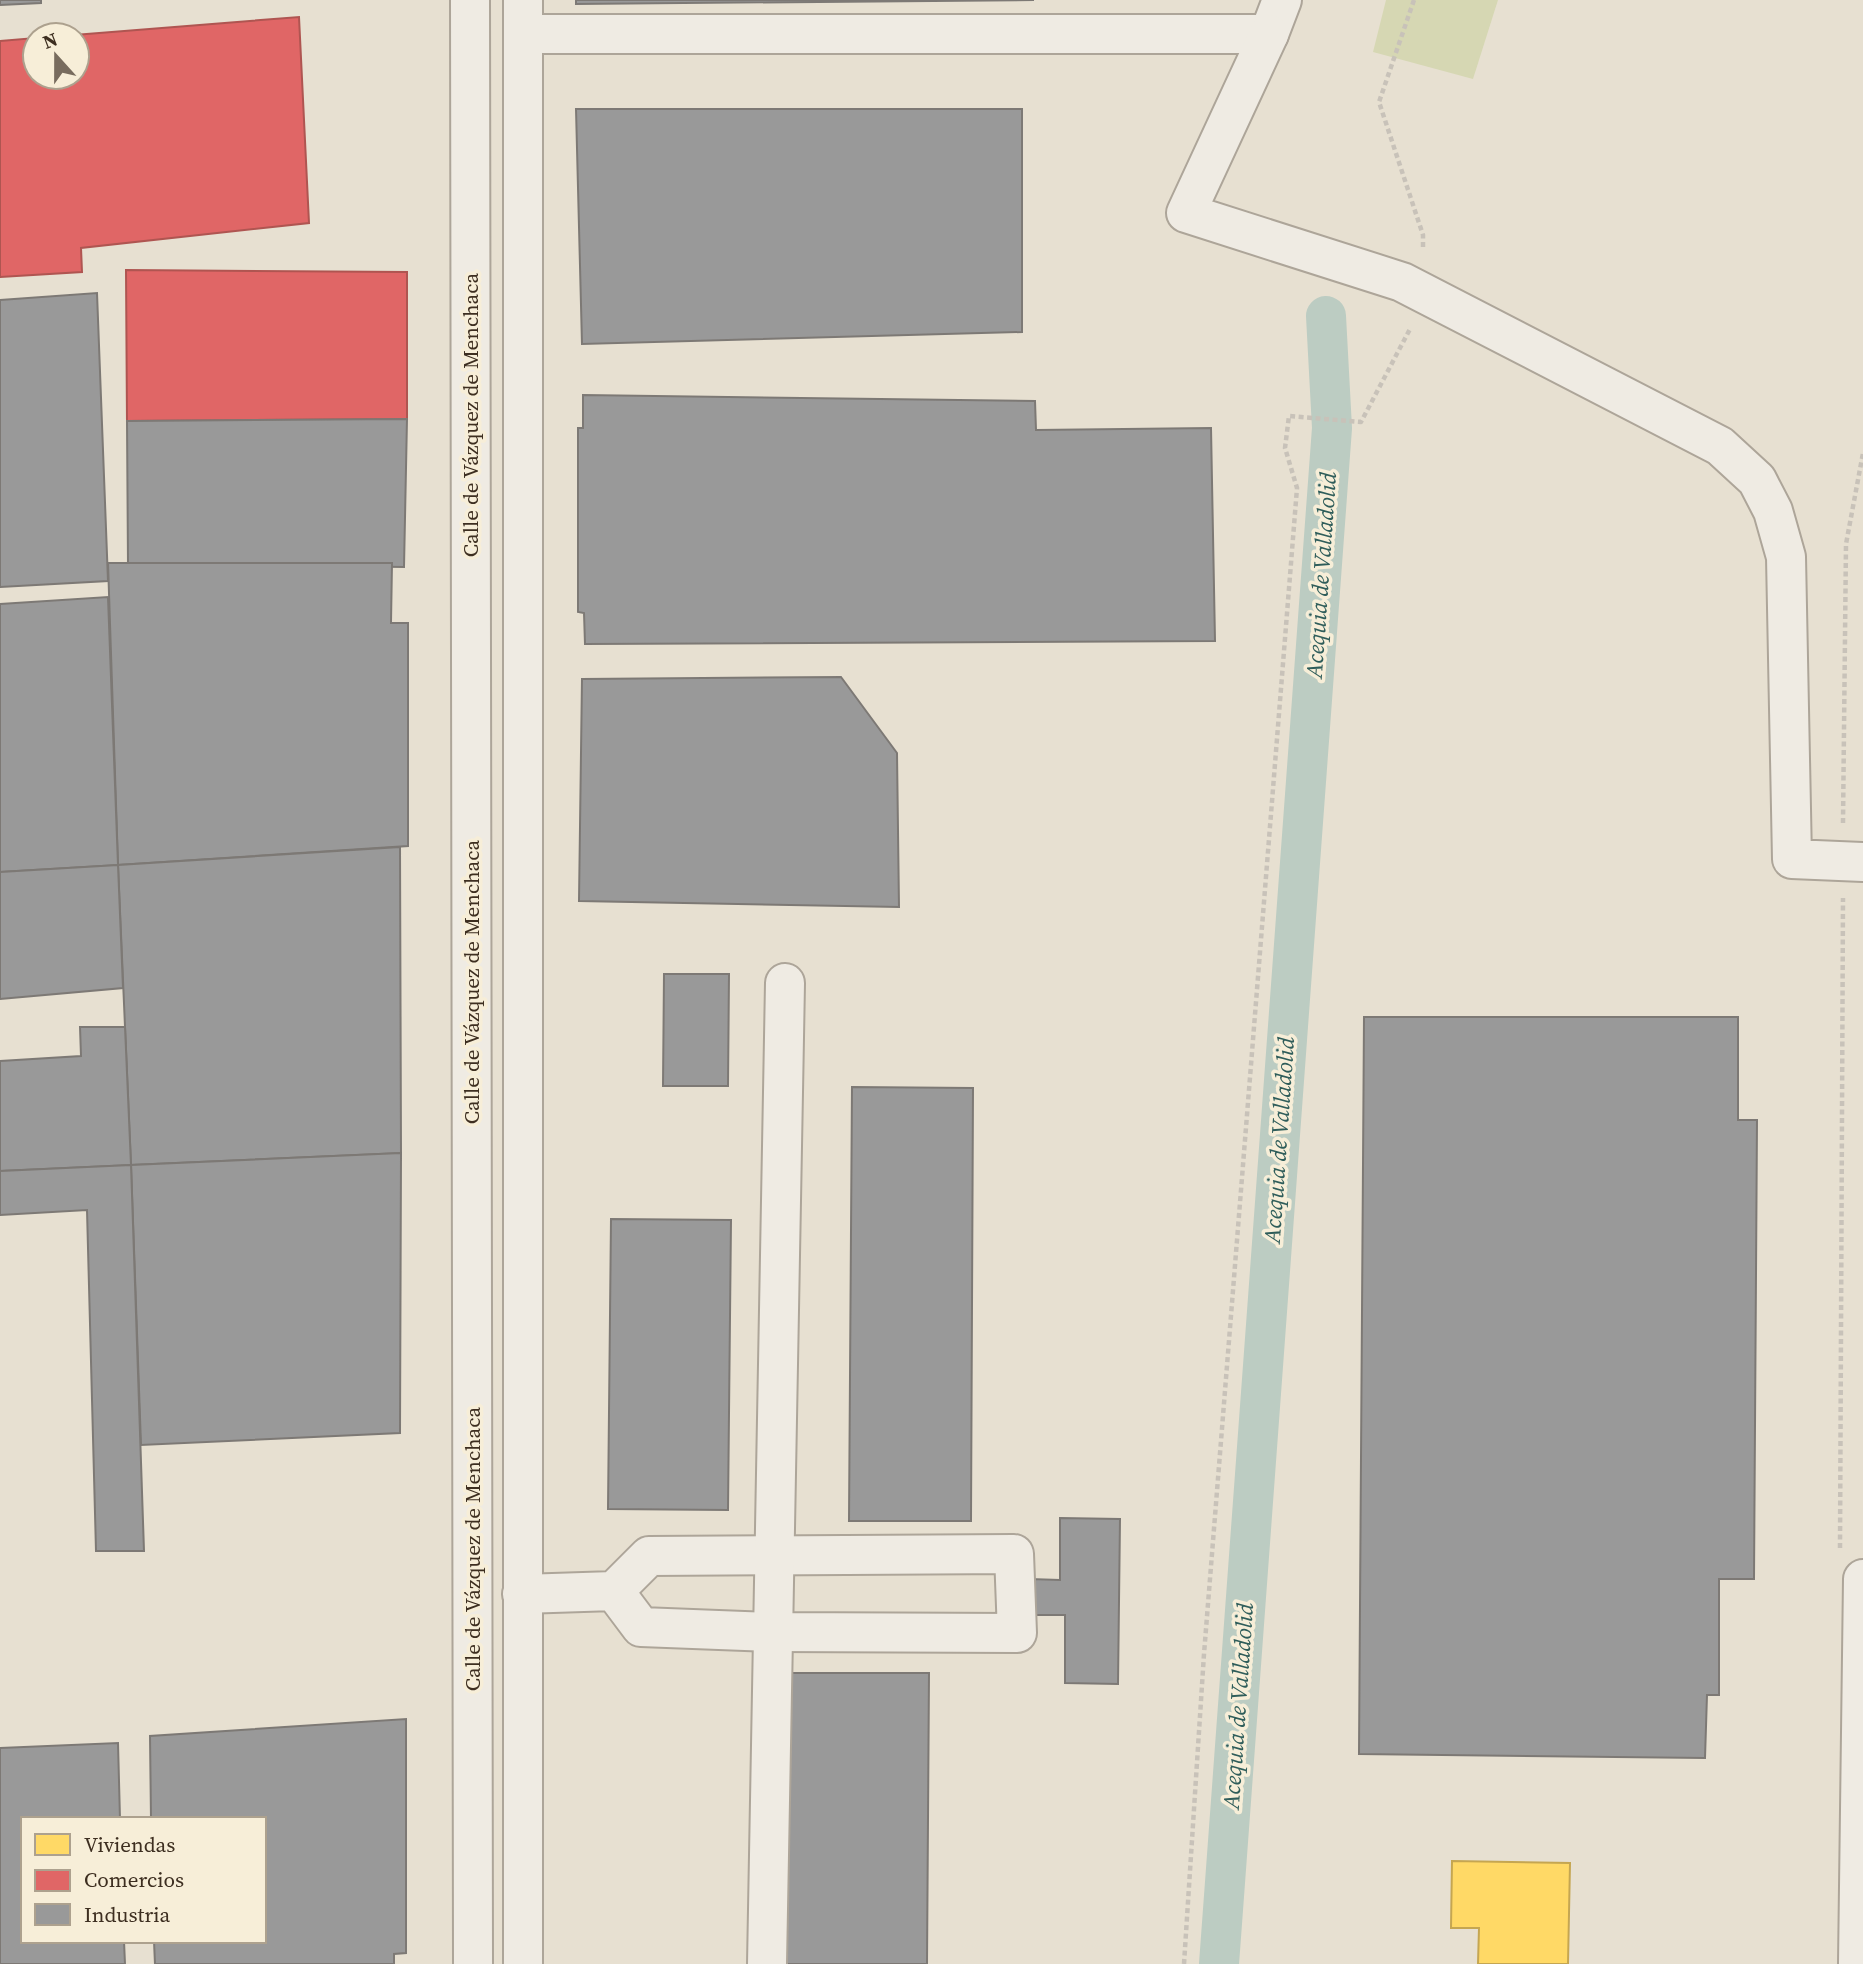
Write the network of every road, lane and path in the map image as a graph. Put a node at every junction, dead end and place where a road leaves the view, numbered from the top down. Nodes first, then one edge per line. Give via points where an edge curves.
1 (470, 0) edge
2 (1414, 0) edge
3 (523, 17) edge
4 (1275, 17) edge
5 (1421, 291) junction
6 (1863, 453) edge
7 (1853, 862) edge
8 (785, 983) dead end
9 (775, 1556) junction
10 (1852, 1568) edge
11 (614, 1591) junction
12 (522, 1594) junction
13 (773, 1632) junction
14 (473, 1964) edge
15 (523, 1964) edge
16 (767, 1964) edge
17 (1184, 1964) edge
18 (1858, 1964) edge

1 - 14 street, Calle de Vázquez de Menchaca
2 - 5 path via 1379,102 1423,235
3 - 4 street
3 - 12 street
4 - 5 street via 1186,213
5 - 7 street via 1720,446 1757,481 1773,511 1786,557 1792,859
5 - 17 path via 1416,317 1361,422 1289,416 1285,448 1297,488 1205,1640
6 - 7 path via 1846,544 1842,695
7 - 10 path
8 - 9 street
9 - 11 street via 649,1556
9 - 13 street
9 - 13 street via 1014,1554 1017,1633
10 - 18 street
11 - 12 street
11 - 13 street via 641,1627
12 - 15 street
13 - 16 street

